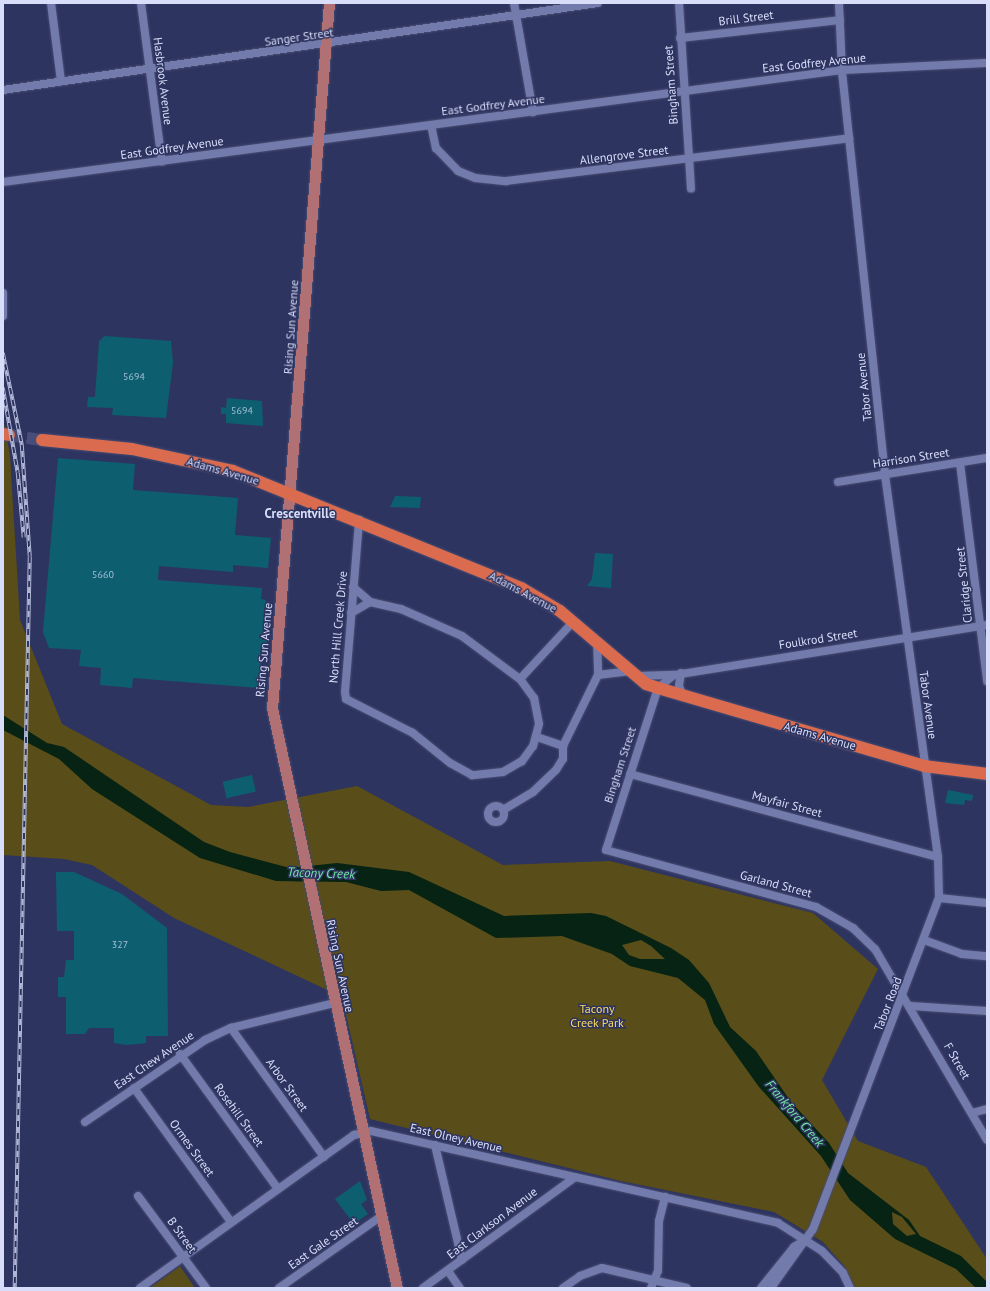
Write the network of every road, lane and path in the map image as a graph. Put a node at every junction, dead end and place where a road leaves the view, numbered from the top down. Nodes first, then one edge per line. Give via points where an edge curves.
1 (51, 3) edge
2 (141, 3) edge
3 (329, 3) edge
4 (514, 3) edge
5 (598, 3) edge
6 (678, 3) edge
7 (839, 3) edge
8 (516, 17) junction
9 (840, 20) junction
10 (680, 38) junction
11 (325, 45) junction
12 (987, 63) edge
13 (150, 70) junction
14 (842, 70) junction
15 (61, 81) junction
16 (3, 90) edge
17 (682, 90) junction
18 (533, 112) junction
19 (432, 125) junction
20 (849, 138) junction
21 (318, 140) junction
22 (689, 159) junction
23 (162, 162) junction
24 (3, 182) edge
25 (691, 189) dead end
26 (3, 293) edge
27 (3, 316) edge
28 (42, 440) tunnel mouth
29 (987, 458) edge
30 (960, 463) junction
31 (885, 474) junction
32 (838, 482) dead end
33 (292, 493) junction
34 (359, 520) junction
35 (353, 587) junction
36 (370, 602) junction
37 (351, 613) junction
38 (573, 622) junction
39 (984, 626) edge
40 (907, 637) junction
41 (597, 642) junction
42 (634, 673) junction
43 (677, 674) junction
44 (598, 675) junction
45 (520, 679) junction
46 (987, 681) edge
47 (658, 688) junction
48 (683, 696) junction
49 (537, 737) junction
50 (562, 746) junction
51 (924, 766) junction
52 (630, 774) junction
53 (987, 774) edge
54 (503, 810) dead end
55 (606, 850) joint
56 (938, 857) junction
57 (939, 898) junction
58 (987, 903) edge
59 (924, 940) junction
60 (987, 956) edge
61 (904, 995) junction
62 (334, 1003) junction
63 (910, 1006) junction
64 (987, 1011) edge
65 (231, 1028) junction
66 (180, 1054) junction
67 (134, 1088) junction
68 (987, 1109) edge
69 (972, 1113) junction
70 (85, 1122) dead end
71 (362, 1132) junction
72 (987, 1140) edge
73 (435, 1145) junction
74 (324, 1157) junction
75 (575, 1177) junction
76 (278, 1189) junction
77 (138, 1196) dead end
78 (665, 1197) junction
79 (380, 1217) junction
80 (231, 1222) junction
81 (806, 1239) junction
82 (183, 1257) junction
83 (462, 1260) junction
84 (448, 1271) junction
85 (655, 1280) junction
86 (140, 1288) edge
87 (206, 1288) edge
88 (279, 1288) edge
89 (397, 1288) edge
90 (423, 1288) edge
91 (460, 1288) edge
92 (563, 1288) edge
93 (651, 1288) edge
94 (688, 1288) edge
95 (761, 1288) edge
96 (771, 1288) edge
97 (850, 1288) edge

1 - 15 street
2 - 13 street, Hasbrook Avenue
3 - 11 main road, Rising Sun Avenue
4 - 8 street
5 - 8 street, Sanger Street
6 - 10 street, Bingham Street
7 - 9 street, Tabor Avenue
8 - 11 street, Sanger Street
8 - 18 street
9 - 10 street, Brill Street
9 - 14 street, Tabor Avenue
10 - 17 street, Bingham Street
11 - 13 street, Sanger Street
11 - 21 main road, Rising Sun Avenue
12 - 14 street, East Godfrey Avenue
13 - 15 street, Sanger Street
13 - 23 street, Hasbrook Avenue
14 - 17 street, East Godfrey Avenue
14 - 20 street, Tabor Avenue
15 - 16 street, Sanger Street
17 - 18 street, East Godfrey Avenue
17 - 22 street, Bingham Street
18 - 19 street, East Godfrey Avenue
19 - 21 street, East Godfrey Avenue
19 - 22 street, Allengrove Street via 436,148 444,158 475,178 506,181
20 - 22 street, Allengrove Street
20 - 31 street, Tabor Avenue
21 - 23 street, East Godfrey Avenue
21 - 33 main road, Rising Sun Avenue
22 - 25 street, Bingham Street
23 - 24 street, East Godfrey Avenue
26 - 27 street
28 - 33 highway, Adams Avenue via 159,454 234,471
29 - 30 street, Harrison Street
30 - 31 street, Harrison Street
30 - 39 street, Claridge Street
31 - 32 street, Harrison Street
31 - 40 street, Tabor Avenue
33 - 34 highway, Adams Avenue
33 - 62 main road, Rising Sun Avenue via 272,708
34 - 35 street, North Hill Creek Drive
34 - 38 highway, Adams Avenue via 521,588
35 - 36 street
35 - 37 street, North Hill Creek Drive
36 - 37 street
36 - 45 street via 441,625 481,648
37 - 49 street, North Hill Creek Drive via 346,698 413,733 459,769 472,774 493,775 522,761
38 - 41 highway, Adams Avenue
38 - 45 street
39 - 40 street, Foulkrod Street
39 - 46 street, Claridge Street
40 - 43 street, Foulkrod Street
40 - 51 street, Tabor Avenue
41 - 42 highway, Adams Avenue
41 - 44 street
42 - 43 street, Foulkrod Street
42 - 44 street, Foulkrod Street
42 - 47 highway, Adams Avenue
43 - 47 street
43 - 48 street
44 - 50 street
45 - 49 street via 538,708
47 - 48 highway, Adams Avenue
47 - 52 street, Bingham Street
48 - 51 highway, Adams Avenue
49 - 50 street
50 - 54 street via 563,759 548,779
51 - 53 highway, Adams Avenue
51 - 56 street, Tabor Road
52 - 55 street, Bingham Street
52 - 56 street, Mayfair Street
55 - 61 street, Garland Street via 816,907 836,917 875,949
56 - 57 street, Tabor Road
57 - 58 street
57 - 59 street, Tabor Road
59 - 60 street via 962,954
59 - 61 street, Tabor Road
61 - 63 street, F Street
61 - 81 street, Tabor Road
62 - 65 street, East Chew Avenue
62 - 71 main road, Rising Sun Avenue
63 - 64 street
63 - 69 street, F Street
65 - 66 street, East Chew Avenue
65 - 74 street, Arbor Street
66 - 67 street, East Chew Avenue
66 - 76 street, Rosehill Street
67 - 70 street, East Chew Avenue
67 - 80 street, Ormes Street
68 - 69 street
69 - 72 street, F Street
71 - 73 street, East Olney Avenue via 371,1131
71 - 74 street
71 - 79 main road, Rising Sun Avenue
73 - 75 street, East Olney Avenue
73 - 83 street
74 - 76 street
75 - 78 street, East Olney Avenue
75 - 83 street, East Clarkson Avenue
76 - 80 street
77 - 82 street, B Street
78 - 81 street, East Olney Avenue via 765,1219
78 - 85 street
79 - 88 street, East Gale Street
79 - 89 main road, Rising Sun Avenue
80 - 82 street
81 - 95 street via 794,1247
81 - 96 street, Tabor Road
81 - 97 street via 837,1266
82 - 86 street
82 - 87 street, B Street
83 - 84 street, East Clarkson Avenue
84 - 90 street, East Clarkson Avenue
84 - 91 street
85 - 92 street via 602,1268 580,1276
85 - 93 street
85 - 94 street

